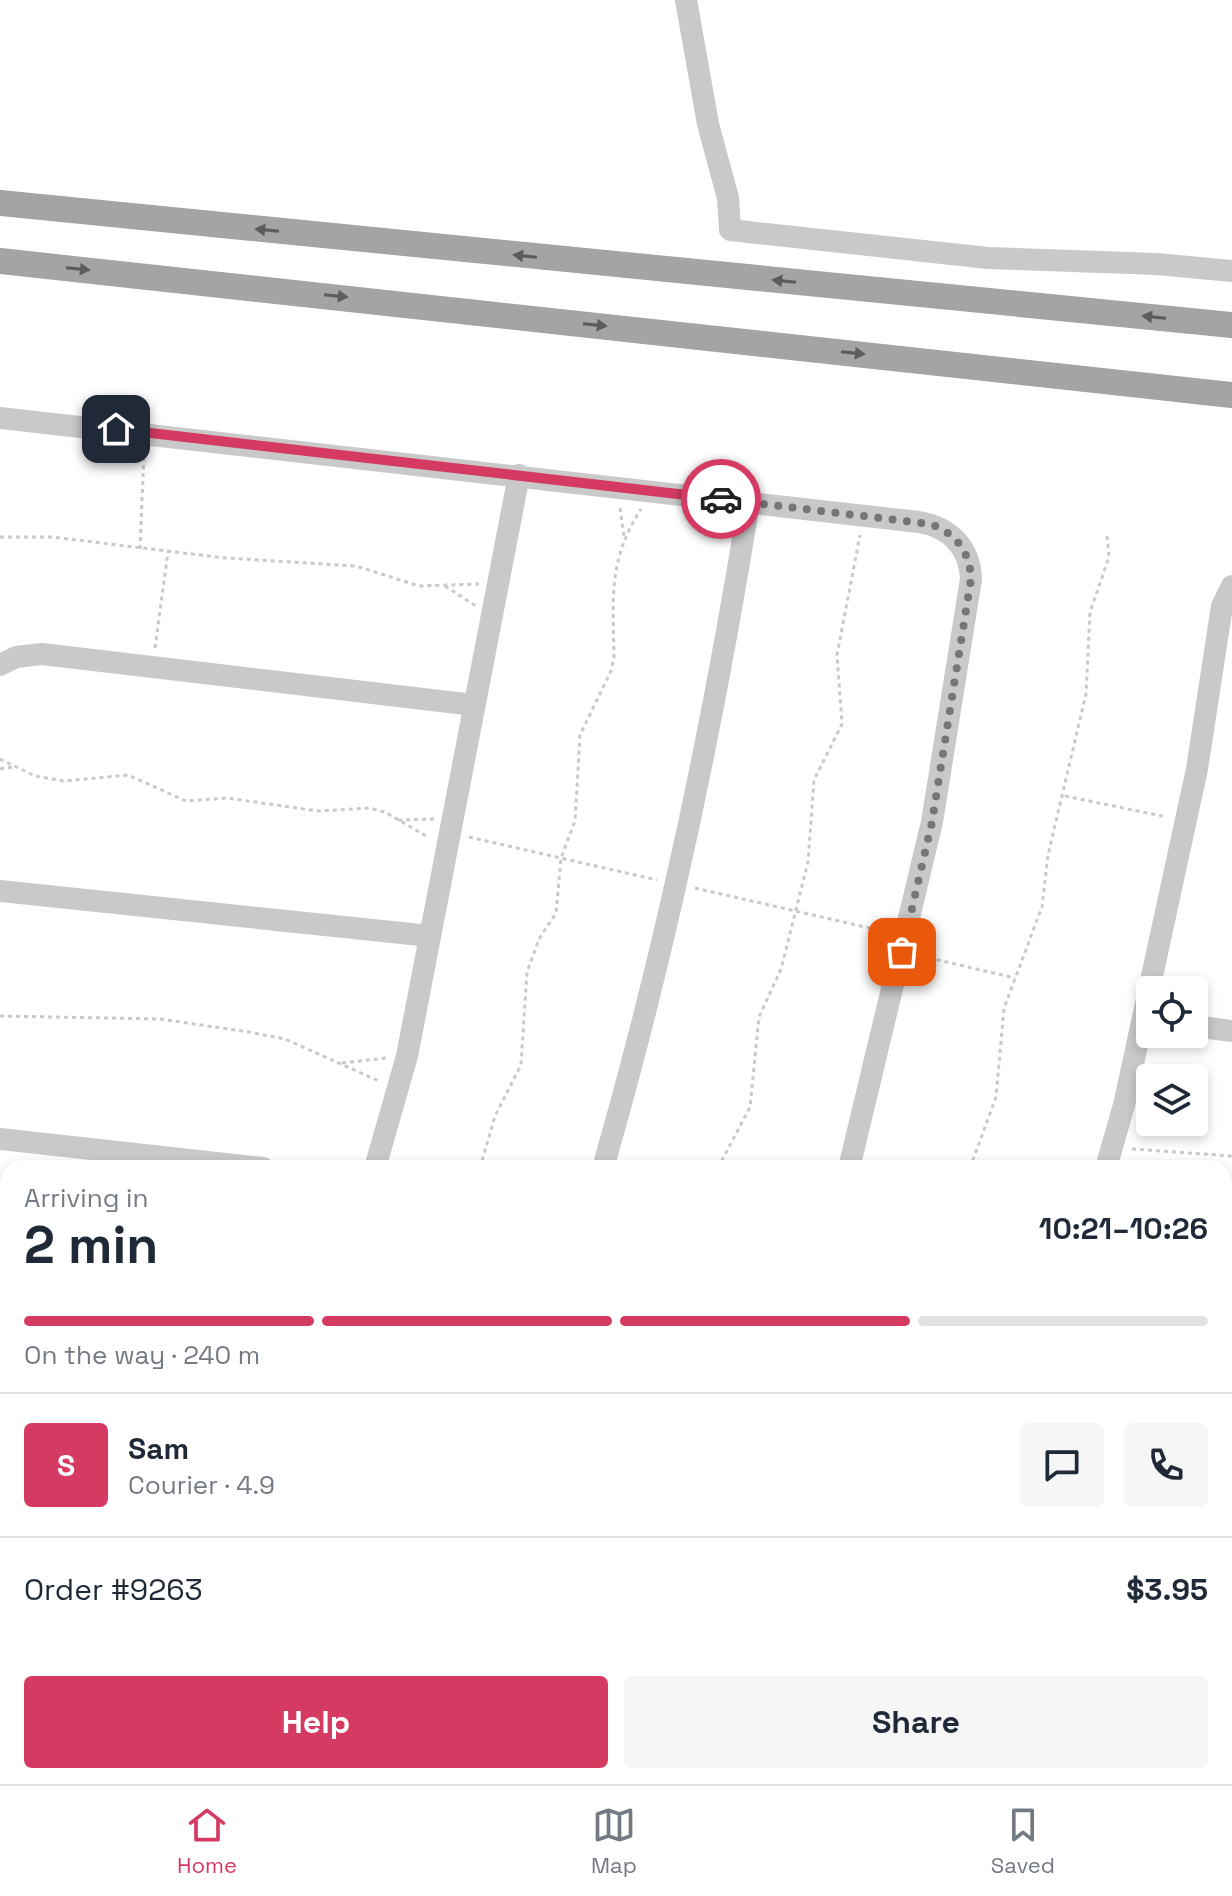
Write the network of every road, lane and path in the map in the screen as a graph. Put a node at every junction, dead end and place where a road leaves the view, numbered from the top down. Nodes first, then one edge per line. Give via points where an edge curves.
1 (686, 0) edge
2 (0, 203) edge
3 (0, 261) edge
4 (1232, 271) edge
5 (1232, 325) edge
6 (1232, 395) edge
7 (0, 418) edge
8 (145, 432) junction
9 (519, 475) junction
10 (618, 487) junction
11 (653, 491) junction
12 (749, 502) junction
13 (864, 516) junction
14 (624, 536) junction
15 (1107, 536) dead end
16 (0, 537) edge
17 (140, 549) junction
18 (168, 552) junction
19 (498, 583) junction
20 (445, 586) junction
21 (1232, 586) edge
22 (492, 616) junction
23 (0, 665) edge
24 (152, 667) junction
25 (474, 705) junction
26 (0, 759) edge
27 (12, 767) junction
28 (0, 769) edge
29 (1065, 796) junction
30 (453, 818) junction
31 (398, 820) junction
32 (1185, 821) junction
33 (447, 848) junction
34 (0, 891) edge
35 (430, 936) junction
36 (902, 952) junction
37 (1155, 976) edge
38 (1015, 978) junction
39 (0, 1016) edge
40 (1208, 1028) edge
41 (1232, 1031) edge
42 (1138, 1048) edge
43 (407, 1056) junction
44 (338, 1063) junction
45 (398, 1090) junction
46 (0, 1139) edge
47 (1232, 1156) edge
48 (1109, 1158) edge
49 (190, 1160) edge
50 (377, 1160) edge
51 (482, 1160) edge
52 (605, 1160) edge
53 (722, 1160) edge
54 (851, 1160) edge
55 (973, 1160) edge

1 - 4 street via 708,124 728,198 730,230 988,258
5 -> 2 main road
3 -> 6 main road
7 - 8 street
8 - 9 street
8 - 17 path
9 - 10 street
9 - 19 street
10 - 11 street
10 - 14 path
11 - 12 street
11 - 14 path
12 - 13 street
12 - 52 street via 682,859
13 - 36 street via 940,528 957,541 971,569 932,822
13 - 53 path via 837,655 842,724 814,780 808,862 781,969 759,1017 750,1107
14 - 51 path via 613,584 611,671 580,735 575,821 561,858 556,913 527,972 521,1065 495,1116
15 - 29 path via 1109,557 1090,612 1089,674
16 - 17 path via 52,537
17 - 18 path
18 - 20 path via 356,566 419,586
18 - 24 path
19 - 20 path
19 - 22 street
20 - 22 path
21 - 32 street via 1222,606
22 - 25 street
23 - 24 street via 42,654
24 - 25 street
25 - 30 street
26 - 27 path
27 - 28 path
27 - 31 path via 64,781 128,775 186,801 227,798 318,811 369,808
29 - 32 path
29 - 38 path via 1048,855 1038,923
30 - 31 path
30 - 33 street
31 - 33 path
32 - 37 street
33 - 35 street
34 - 35 street
35 - 43 street
36 - 38 path
36 - 54 street
38 - 55 path via 1000,1030 996,1097
39 - 44 path via 204,1024 285,1039
40 - 41 street
42 - 48 street
43 - 44 path
43 - 45 street
44 - 45 path
45 - 50 street
46 - 49 street
47 - 48 path

